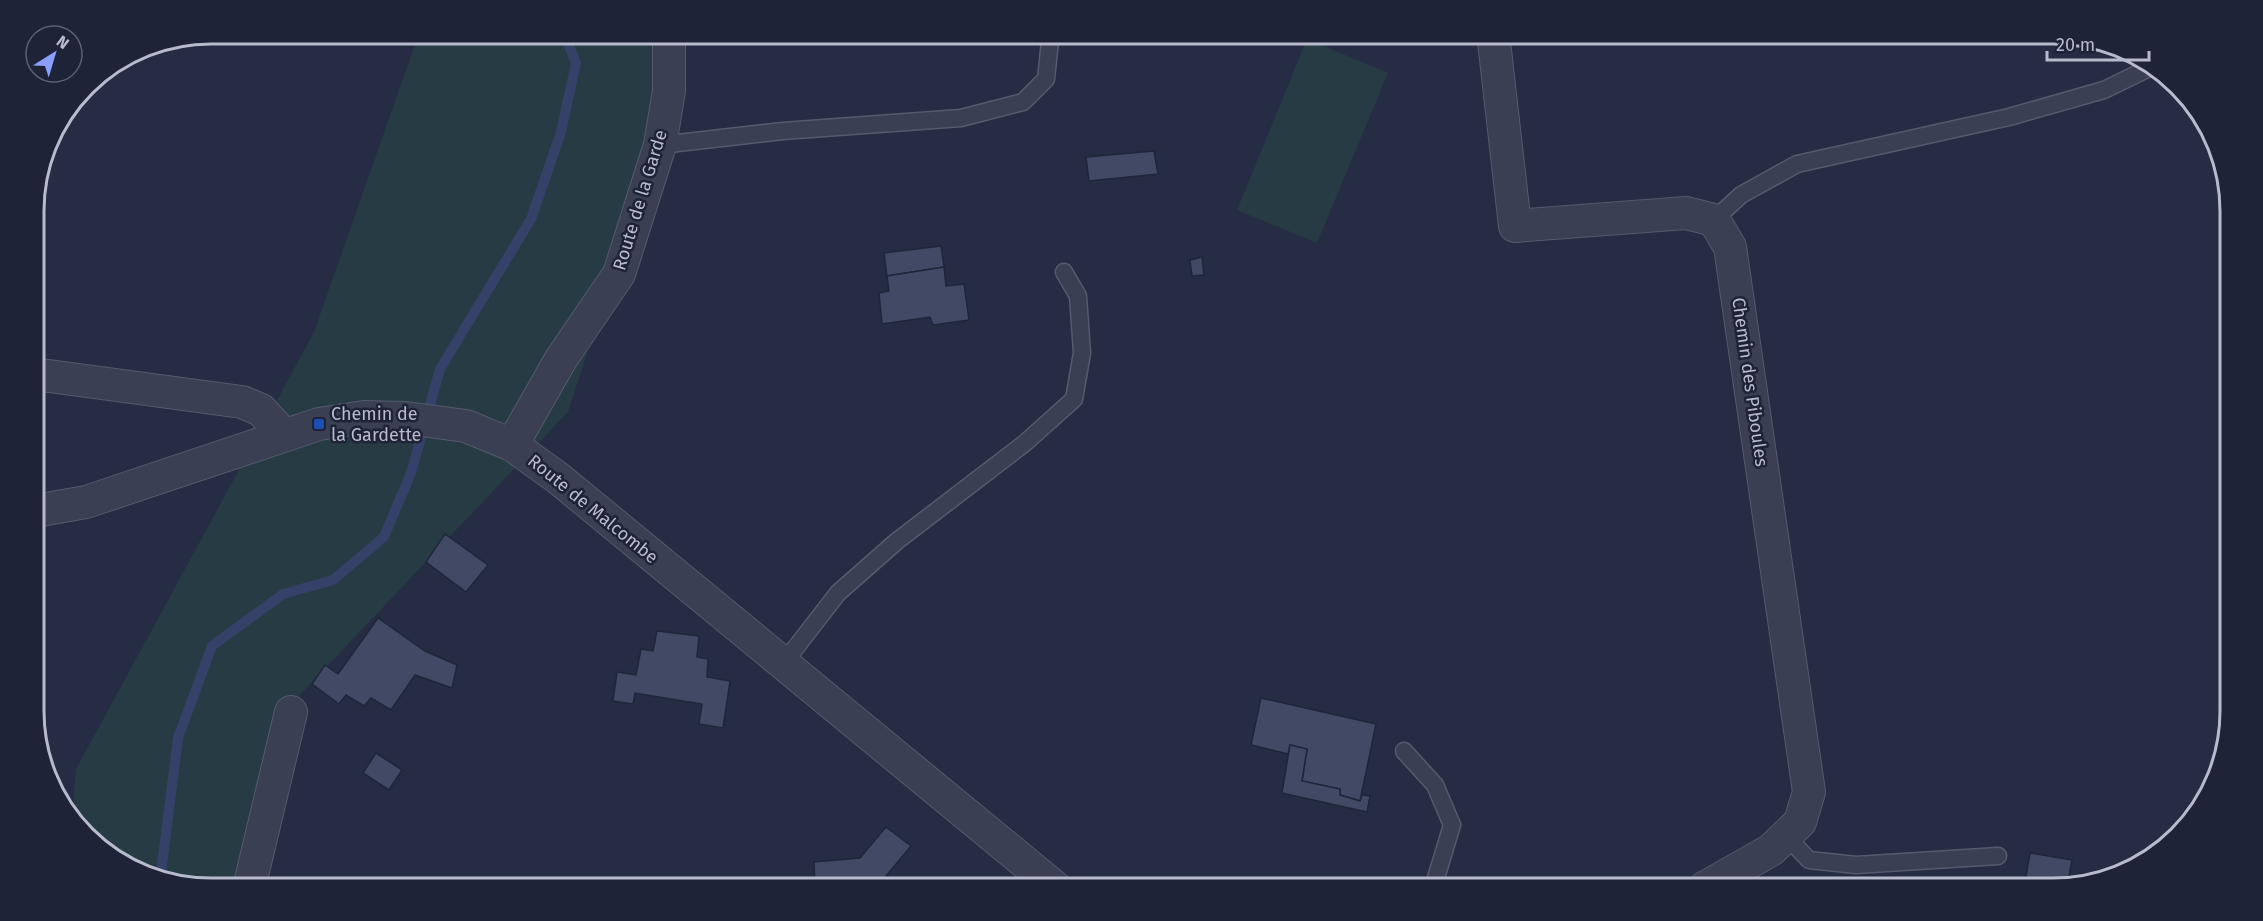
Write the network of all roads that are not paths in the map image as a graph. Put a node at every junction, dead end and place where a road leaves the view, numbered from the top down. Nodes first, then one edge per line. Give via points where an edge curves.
1 (1494, 43) edge
2 (669, 44) edge
3 (1050, 44) edge
4 (2143, 71) edge
5 (660, 145) junction
6 (1714, 220) junction
7 (1064, 272) dead end
8 (44, 375) edge
9 (283, 434) junction
10 (512, 445) junction
11 (43, 510) edge
12 (783, 664) junction
13 (291, 712) dead end
14 (1404, 751) dead end
15 (1785, 836) junction
16 (1998, 856) dead end
17 (1436, 877) edge
18 (1723, 877) edge
19 (251, 878) edge
20 (1041, 878) edge

1 - 6 street via 1515,226 1686,213
2 - 5 street, Route de la Garde via 669,91
3 - 5 lane via 1046,79 1023,102 962,118
4 - 6 lane via 2104,90 2009,117 1797,164 1741,195
5 - 10 street, Route de la Garde via 619,274 561,359
6 - 15 street, Chemin des Piboules via 1730,247 1809,792 1800,822
7 - 12 lane via 1078,296 1082,353 1074,399 1025,443 897,540 846,586
8 - 9 street via 242,402 261,410
9 - 10 street, Route de Malcombe via 364,417 406,418 466,426
9 - 11 street, Route de Malcombe via 86,502
10 - 12 street, Route de Malcombe via 558,478
12 - 20 street, Route de Malcombe
13 - 19 street
14 - 17 lane via 1435,785 1452,825
15 - 16 lane via 1809,860 1857,865
15 - 18 street, Chemin des Piboules via 1771,850

